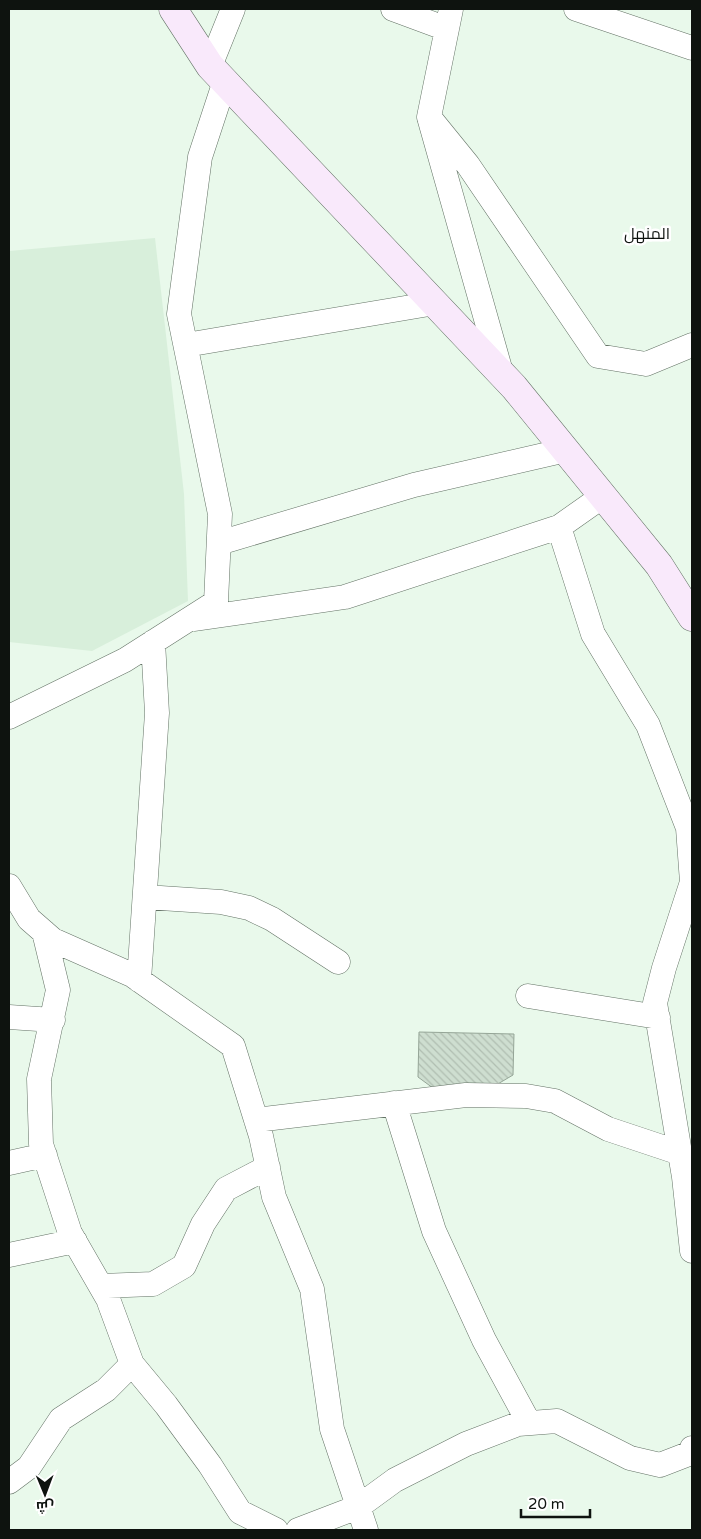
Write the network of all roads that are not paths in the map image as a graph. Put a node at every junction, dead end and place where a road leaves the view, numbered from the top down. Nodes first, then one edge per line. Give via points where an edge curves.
1 (173, 9) edge
2 (233, 9) edge
3 (393, 9) edge
4 (576, 9) edge
5 (449, 19) edge
6 (692, 48) edge
7 (218, 74) junction
8 (429, 117) junction
9 (435, 303) junction
10 (186, 345) junction
11 (692, 345) edge
12 (500, 372) junction
13 (566, 450) junction
14 (603, 496) junction
15 (559, 527) junction
16 (219, 543) junction
17 (692, 617) edge
18 (188, 620) junction
19 (152, 642) junction
20 (9, 717) edge
21 (9, 886) edge
22 (145, 897) junction
23 (44, 932) junction
24 (338, 962) dead end
25 (139, 980) junction
26 (528, 996) dead end
27 (9, 1017) edge
28 (658, 1018) junction
29 (52, 1020) junction
30 (394, 1103) junction
31 (256, 1120) junction
32 (680, 1153) junction
33 (45, 1155) junction
34 (9, 1162) edge
35 (268, 1167) junction
36 (75, 1241) junction
37 (692, 1251) edge
38 (9, 1255) edge
39 (101, 1286) junction
40 (132, 1364) junction
41 (529, 1423) junction
42 (692, 1448) edge
43 (9, 1482) edge
44 (358, 1507) junction
45 (276, 1530) edge
46 (298, 1530) edge
47 (366, 1530) edge

1 - 7 street
2 - 7 street
3 - 5 street
4 - 6 street
5 - 8 street
7 - 9 street
7 - 10 street via 200,157 179,314
8 - 11 street via 468,165 598,356 646,364
8 - 12 street
9 - 10 street
9 - 12 street
10 - 16 street via 220,514
12 - 13 street
13 - 14 street
13 - 16 street via 414,484
14 - 15 street
14 - 17 street via 659,566
15 - 18 street via 344,597
15 - 28 street via 593,634 648,725 688,828 692,882 655,1003
16 - 18 street via 216,602
18 - 19 street
19 - 20 street via 125,660
19 - 22 street via 157,713
21 - 23 street via 29,919
22 - 24 street via 221,902 249,908 272,919
22 - 25 street
23 - 25 street via 53,940
23 - 29 street via 58,990
25 - 31 street via 233,1046
26 - 28 street
27 - 29 street
28 - 32 street
29 - 33 street via 39,1079 41,1144
30 - 31 street
30 - 32 street via 466,1094 526,1096 555,1101 608,1130
30 - 41 street via 434,1232 484,1340
31 - 35 street
32 - 37 street
33 - 34 street
33 - 36 street
35 - 39 street via 226,1188 203,1224 184,1266 153,1284
35 - 44 street via 274,1197 312,1289 332,1429
36 - 38 street
36 - 39 street
39 - 40 street
40 - 43 street via 106,1390 61,1420 29,1467
40 - 45 street via 199,1450 240,1512
41 - 42 street via 557,1421 630,1458 660,1465 691,1453
41 - 44 street via 518,1424 466,1444 395,1480
44 - 46 street
44 - 47 street

